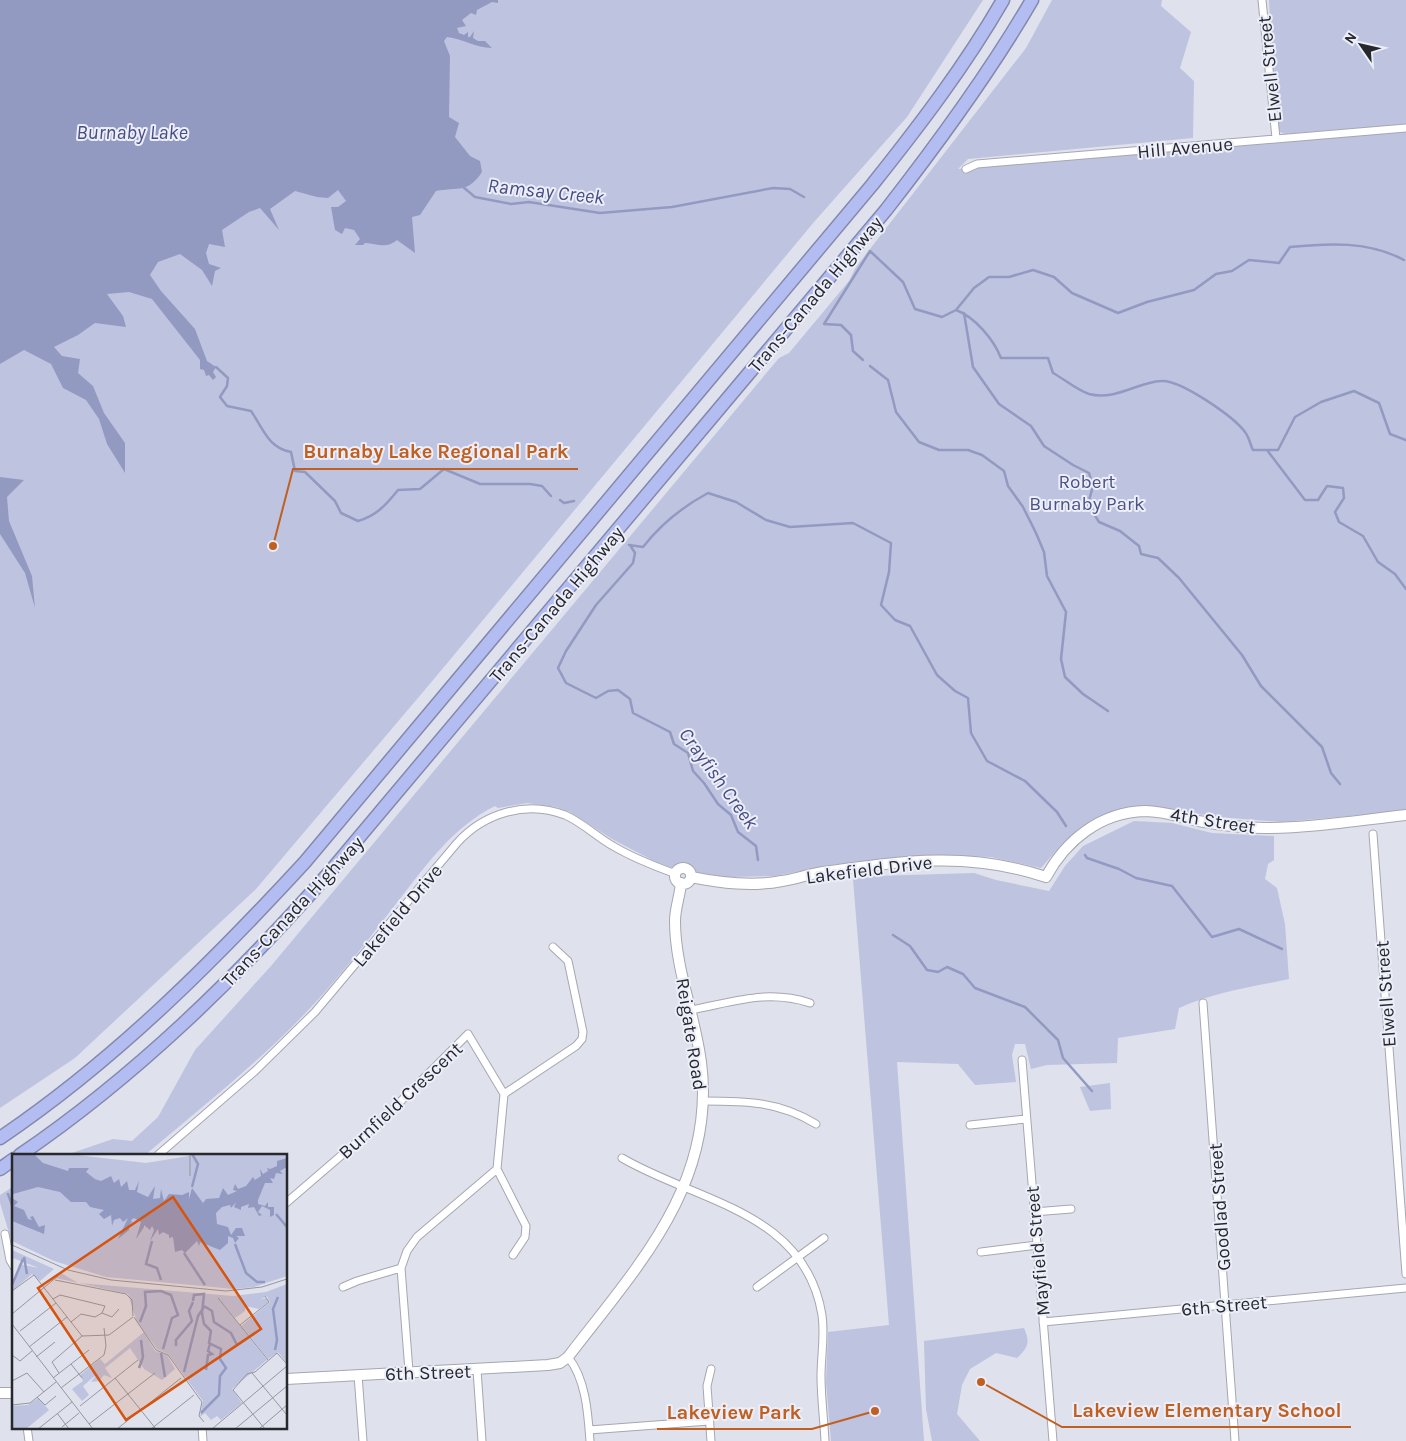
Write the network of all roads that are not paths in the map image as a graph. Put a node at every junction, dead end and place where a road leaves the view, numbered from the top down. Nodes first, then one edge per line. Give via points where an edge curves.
1 (1003, 0) edge
2 (1032, 0) edge
3 (1262, 0) edge
4 (1406, 128) edge
5 (1276, 138) junction
6 (966, 169) dead end
7 (1406, 816) edge
8 (1373, 834) dead end
9 (1046, 877) joint
10 (679, 879) junction
11 (553, 947) dead end
12 (810, 1003) dead end
13 (1203, 1003) dead end
14 (691, 1010) junction
15 (1022, 1060) dead end
16 (504, 1094) junction
17 (703, 1101) junction
18 (1026, 1119) junction
19 (816, 1124) dead end
20 (970, 1125) dead end
21 (0, 1138) edge
22 (21, 1154) edge
23 (159, 1154) edge
24 (622, 1158) dead end
25 (12, 1160) edge
26 (0, 1169) edge
27 (497, 1169) junction
28 (685, 1186) junction
29 (288, 1201) edge
30 (1071, 1209) dead end
31 (1034, 1212) junction
32 (5, 1234) dead end
33 (824, 1238) dead end
34 (1037, 1244) junction
35 (981, 1252) dead end
36 (513, 1255) dead end
37 (798, 1257) junction
38 (12, 1263) edge
39 (401, 1268) junction
40 (1406, 1274) edge
41 (343, 1287) dead end
42 (757, 1287) dead end
43 (1406, 1288) edge
44 (1226, 1305) junction
45 (1043, 1322) junction
46 (568, 1357) junction
47 (711, 1369) dead end
48 (477, 1370) junction
49 (409, 1371) junction
50 (358, 1375) junction
51 (288, 1379) edge
52 (709, 1421) junction
53 (27, 1428) edge
54 (202, 1428) edge
55 (589, 1430) junction
56 (29, 1441) edge
57 (203, 1441) edge
58 (362, 1441) edge
59 (482, 1441) edge
60 (590, 1441) edge
61 (711, 1441) edge
62 (825, 1441) edge
63 (1053, 1441) edge
64 (1235, 1441) edge

1 - 21 highway, Trans-Canada Highway via 958,72 872,185 305,862 241,932 163,1007 69,1088
2 - 22 highway, Trans-Canada Highway via 981,83 886,210 330,874 245,965 175,1031
3 - 5 street, Elwell Street
4 - 5 street, Hill Avenue
5 - 6 street, Hill Avenue via 977,164
7 - 9 street, 4th Street via 1266,828 1218,824 1158,812 1136,812 1109,819 1084,832 1065,848
8 - 40 street, Elwell Street
9 - 10 street, Lakefield Drive via 995,863 958,860 854,868 780,882 717,882 691,877 688,883
10 - 14 street, Reigate Road via 676,939
10 - 23 street, Lakefield Drive via 626,853 573,819 556,812 528,808 485,820 462,838 315,1012 255,1071
11 - 16 street via 568,961 582,1039
12 - 14 street via 771,995
13 - 44 street, Goodlad Street
14 - 17 street, Reigate Road via 701,1063
15 - 18 street, Mayfield Street
16 - 27 street
16 - 29 street, Burnfield Crescent via 468,1034 379,1123
17 - 19 street via 769,1104
17 - 28 street, Reigate Road via 698,1143
18 - 20 street
18 - 31 street, Mayfield Street
24 - 28 street
25 - 26 highway
27 - 36 street via 526,1226 525,1236
27 - 39 street via 417,1237 407,1250
28 - 37 street via 764,1225
28 - 46 street, Reigate Road via 657,1237
30 - 31 street
31 - 34 street, Mayfield Street
32 - 38 street
33 - 37 street
34 - 35 street
34 - 45 street, Mayfield Street
37 - 42 street
37 - 62 street via 815,1288 822,1316 821,1387
39 - 41 street
39 - 49 street
43 - 44 street, 6th Street
44 - 45 street, 6th Street
44 - 64 street, Goodlad Street
45 - 63 street, Mayfield Street
46 - 48 street, 6th Street via 560,1363 548,1365
46 - 55 street via 583,1391
47 - 52 street via 707,1386
48 - 49 street, 6th Street
48 - 59 street
49 - 50 street, 6th Street
50 - 51 street, 6th Street
50 - 58 street
52 - 55 street
52 - 61 street
53 - 56 street
54 - 57 street
55 - 60 street

